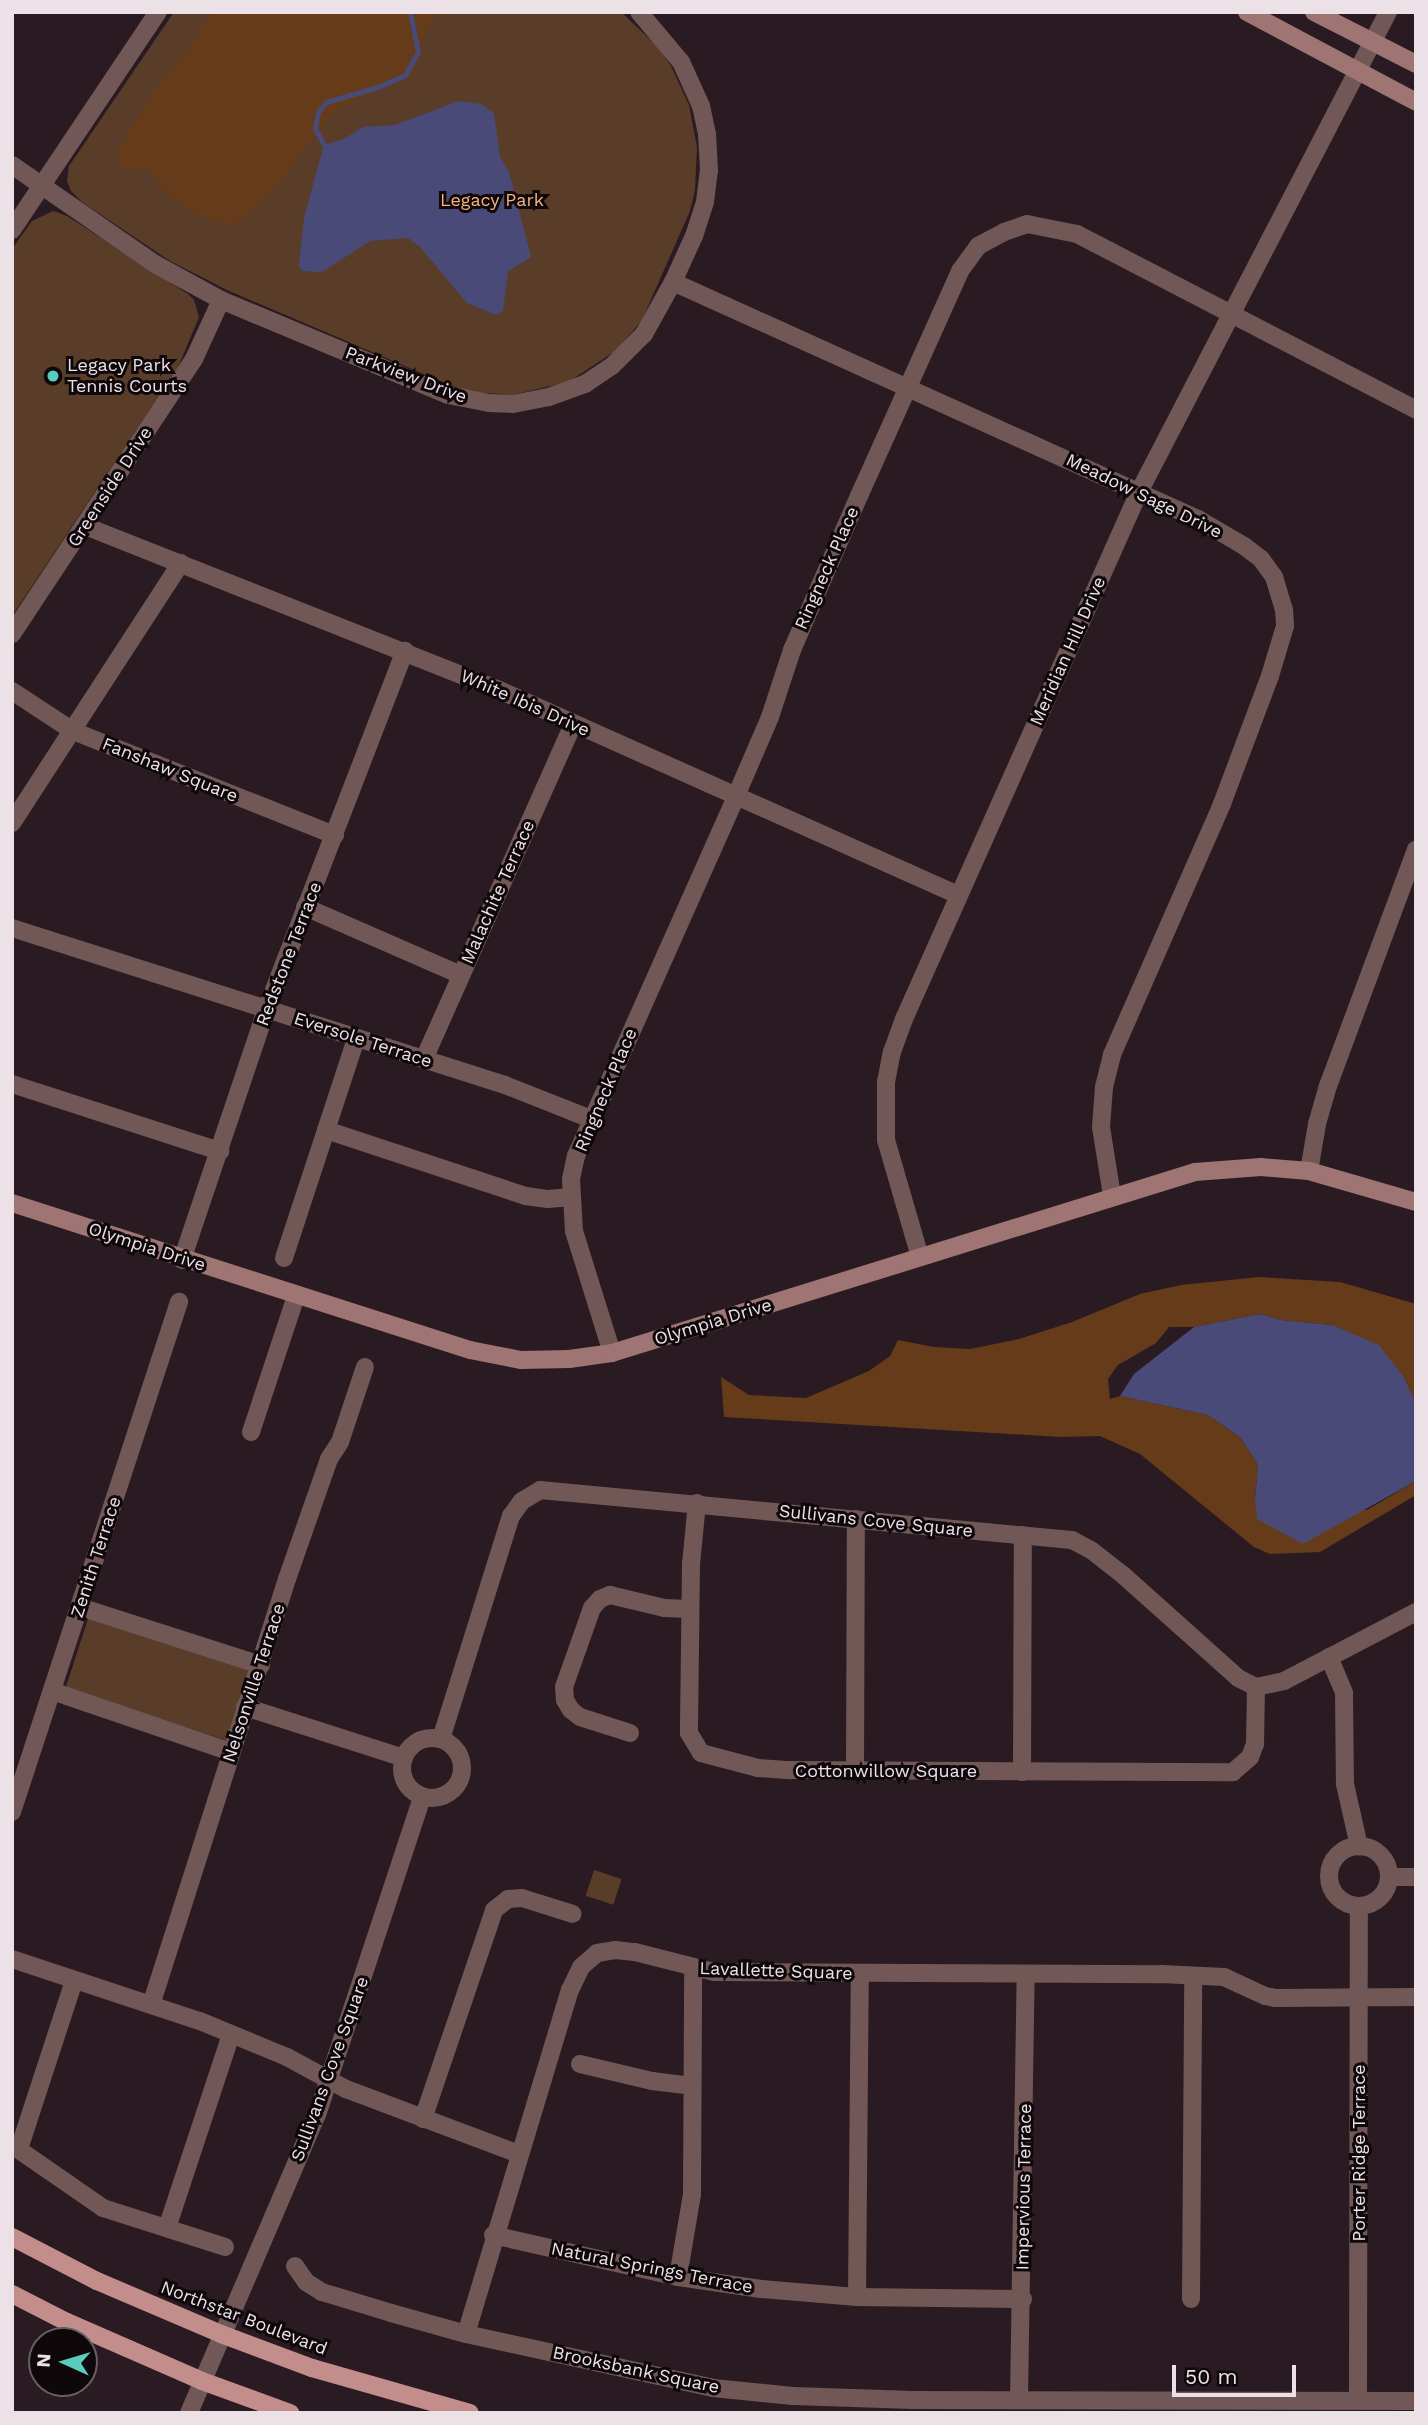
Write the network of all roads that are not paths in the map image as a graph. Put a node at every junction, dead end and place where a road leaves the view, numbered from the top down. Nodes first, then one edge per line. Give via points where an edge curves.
1 (158, 12) edge
2 (639, 12) edge
3 (1247, 12) edge
4 (1314, 12) edge
5 (1388, 12) edge
6 (1373, 41) junction
7 (1416, 64) edge
8 (1357, 71) junction
9 (1416, 102) edge
10 (12, 164) edge
11 (43, 186) junction
12 (12, 230) edge
13 (673, 282) junction
14 (221, 300) junction
15 (1230, 313) junction
16 (907, 388) junction
17 (1416, 410) edge
18 (1139, 492) junction
19 (85, 526) junction
20 (181, 563) junction
21 (12, 634) edge
22 (405, 651) junction
23 (12, 691) edge
24 (573, 725) junction
25 (73, 732) junction
26 (736, 796) junction
27 (12, 823) edge
28 (335, 835) junction
29 (1416, 850) edge
30 (958, 895) junction
31 (305, 907) junction
32 (12, 928) edge
33 (461, 975) junction
34 (267, 1009) junction
35 (356, 1039) junction
36 (424, 1059) junction
37 (12, 1084) edge
38 (591, 1119) junction
39 (326, 1130) junction
40 (220, 1151) junction
41 (1309, 1171) junction
42 (570, 1196) junction
43 (1112, 1196) junction
44 (1416, 1202) edge
45 (12, 1203) edge
46 (920, 1257) junction
47 (284, 1258) dead end
48 (182, 1260) junction
49 (296, 1296) junction
50 (179, 1302) dead end
51 (612, 1353) junction
52 (365, 1367) dead end
53 (251, 1432) dead end
54 (697, 1503) junction
55 (856, 1519) junction
56 (1023, 1535) junction
57 (80, 1606) junction
58 (690, 1609) junction
59 (1416, 1612) edge
60 (1329, 1657) junction
61 (261, 1665) junction
62 (1256, 1687) junction
63 (52, 1691) junction
64 (246, 1707) junction
65 (629, 1733) dead end
66 (441, 1739) junction
67 (231, 1752) junction
68 (404, 1758) junction
69 (855, 1770) junction
70 (1022, 1772) junction
71 (422, 1798) junction
72 (12, 1812) edge
73 (1359, 1846) junction
74 (1389, 1877) junction
75 (1416, 1877) edge
76 (1359, 1906) junction
77 (573, 1914) dead end
78 (12, 1959) edge
79 (693, 1969) junction
80 (860, 1973) junction
81 (1026, 1973) junction
82 (1193, 1976) junction
83 (75, 1981) junction
84 (1360, 1997) junction
85 (1416, 1997) edge
86 (152, 2002) junction
87 (231, 2034) junction
88 (580, 2064) dead end
89 (330, 2079) junction
90 (692, 2086) junction
91 (423, 2119) junction
92 (16, 2147) edge
93 (519, 2154) junction
94 (167, 2228) junction
95 (493, 2235) junction
96 (12, 2237) edge
97 (225, 2247) dead end
98 (295, 2266) dead end
99 (678, 2277) junction
100 (12, 2294) edge
101 (857, 2297) junction
102 (1023, 2299) junction
103 (1191, 2300) dead end
104 (221, 2334) junction
105 (466, 2334) junction
106 (202, 2381) junction
107 (1358, 2399) junction
108 (1019, 2400) junction
109 (1416, 2401) edge
110 (189, 2413) edge
111 (289, 2413) edge
112 (470, 2413) edge

1 - 11 street
2 - 13 street, Parkview Drive via 664,39 692,82 707,134 705,202
3 - 8 street
4 - 6 street
5 - 6 street, Meridian Hill Drive
6 - 7 street
6 - 8 street, Meridian Hill Drive
8 - 9 street
8 - 15 street, Meridian Hill Drive
10 - 11 street, Parkview Drive
11 - 12 street
11 - 14 street, Parkview Drive via 155,264
13 - 14 street, Parkview Drive via 644,334 612,366 585,384 513,404 448,394
13 - 16 street, Meadow Sage Drive
14 - 19 street, Greenside Drive via 194,359
15 - 16 street, Ringneck Place via 1077,234 1027,224 978,246 960,271
15 - 17 street, Ringneck Place
15 - 18 street, Meridian Hill Drive
16 - 18 street, Meadow Sage Drive
16 - 26 street, Ringneck Place via 792,650
18 - 30 street, Meridian Hill Drive
18 - 43 street, Meadow Sage Drive via 1198,519 1261,559 1277,585 1285,626 1222,804 1112,1055 1101,1127
19 - 20 street, White Ibis Drive
19 - 21 street, Greenside Drive
20 - 22 street, White Ibis Drive
20 - 25 street
22 - 24 street, White Ibis Drive
22 - 28 street, Redstone Terrace
23 - 25 street, Fanshaw Square
24 - 26 street, White Ibis Drive
24 - 33 street, Malachite Terrace
25 - 27 street
25 - 28 street, Fanshaw Square
26 - 30 street, White Ibis Drive
26 - 38 street, Ringneck Place
28 - 31 street, Redstone Terrace
29 - 41 street via 1328,1086
30 - 46 street, Meridian Hill Drive via 904,1018 886,1082 886,1140
31 - 33 street
31 - 34 street, Redstone Terrace
32 - 34 street, Eversole Terrace
33 - 36 street, Malachite Terrace
34 - 35 street, Eversole Terrace
34 - 40 street, Redstone Terrace
35 - 36 street, Eversole Terrace
35 - 39 street
36 - 38 street, Eversole Terrace
37 - 40 street
38 - 42 street, Ringneck Place via 576,1156
39 - 42 street via 526,1196
39 - 47 street
40 - 48 street, Redstone Terrace
41 - 43 street, Olympia Drive via 1261,1167 1206,1170
41 - 44 street, Olympia Drive
42 - 51 street, Ringneck Place via 574,1231
43 - 46 street, Olympia Drive
45 - 48 street, Olympia Drive
46 - 51 street, Olympia Drive
48 - 49 street, Olympia Drive
49 - 51 street, Olympia Drive via 470,1350 521,1360
49 - 53 street
50 - 57 street, Zenith Terrace
52 - 61 street, Nelsonville Terrace via 295,1555
54 - 55 street, Sullivans Cove Square
54 - 58 street, Cottonwillow Square
54 - 66 street, Sullivans Cove Square via 562,1490 540,1490 522,1501 512,1516
55 - 56 street, Sullivans Cove Square
55 - 69 street
56 - 62 street, Sullivans Cove Square via 1072,1540 1091,1550 1238,1678
56 - 70 street
57 - 61 street
57 - 63 street, Zenith Terrace
58 - 65 street via 610,1595 592,1608 565,1687 565,1700 580,1717
58 - 69 street, Cottonwillow Square via 689,1733 701,1753 758,1768
59 - 60 street
60 - 62 street via 1284,1681
60 - 73 street via 1345,1693 1345,1784
61 - 64 street, Nelsonville Terrace
62 - 70 street, Cottonwillow Square via 1255,1744 1250,1757 1233,1772
63 - 67 street
63 - 72 street, Zenith Terrace
64 - 67 street, Nelsonville Terrace
64 - 68 street
66 - 68 street via 423,1739
66 - 71 street via 458,1752 463,1773 453,1791 443,1797
67 - 86 street, Nelsonville Terrace
68 - 71 street via 407,1786
69 - 70 street, Cottonwillow Square
71 - 89 street, Sullivans Cove Square
73 - 74 street via 1380,1855
73 - 76 street via 1338,1855 1329,1876 1338,1897
74 - 75 street
74 - 76 street via 1380,1898
76 - 84 street, Porter Ridge Terrace
77 - 91 street via 522,1898 508,1899 494,1910
78 - 83 street
79 - 80 street, Lavallette Square
79 - 90 street
79 - 93 street, Lavallette Square via 615,1950 597,1953 581,1966
80 - 81 street, Lavallette Square
80 - 101 street
81 - 82 street, Lavallette Square
81 - 102 street, Impervious Terrace
82 - 84 street, Lavallette Square via 1224,1977 1265,1996
82 - 103 street
83 - 86 street
83 - 92 street
84 - 85 street
84 - 107 street, Porter Ridge Terrace
86 - 87 street
87 - 89 street
87 - 94 street
88 - 90 street
89 - 91 street
89 - 104 street, Sullivans Cove Square
90 - 99 street via 692,2194
91 - 93 street
92 - 94 street via 103,2208
93 - 95 street, Lavallette Square
94 - 97 street
95 - 99 street, Natural Springs Terrace
95 - 105 street, Lavallette Square
96 - 104 main road, Northstar Boulevard via 97,2281
98 - 105 street, Brooksbank Square via 306,2282 322,2292
99 - 101 street, Natural Springs Terrace
100 - 106 main road
101 - 102 street, Natural Springs Terrace
102 - 108 street, Impervious Terrace
104 - 106 street, Sullivans Cove Square
104 - 112 main road, Northstar Boulevard via 312,2368
105 - 108 street, Brooksbank Square via 713,2388 793,2396
106 - 110 street, Sullivans Cove Square
106 - 111 main road
107 - 108 street, Brooksbank Square
107 - 109 street, Brooksbank Square

